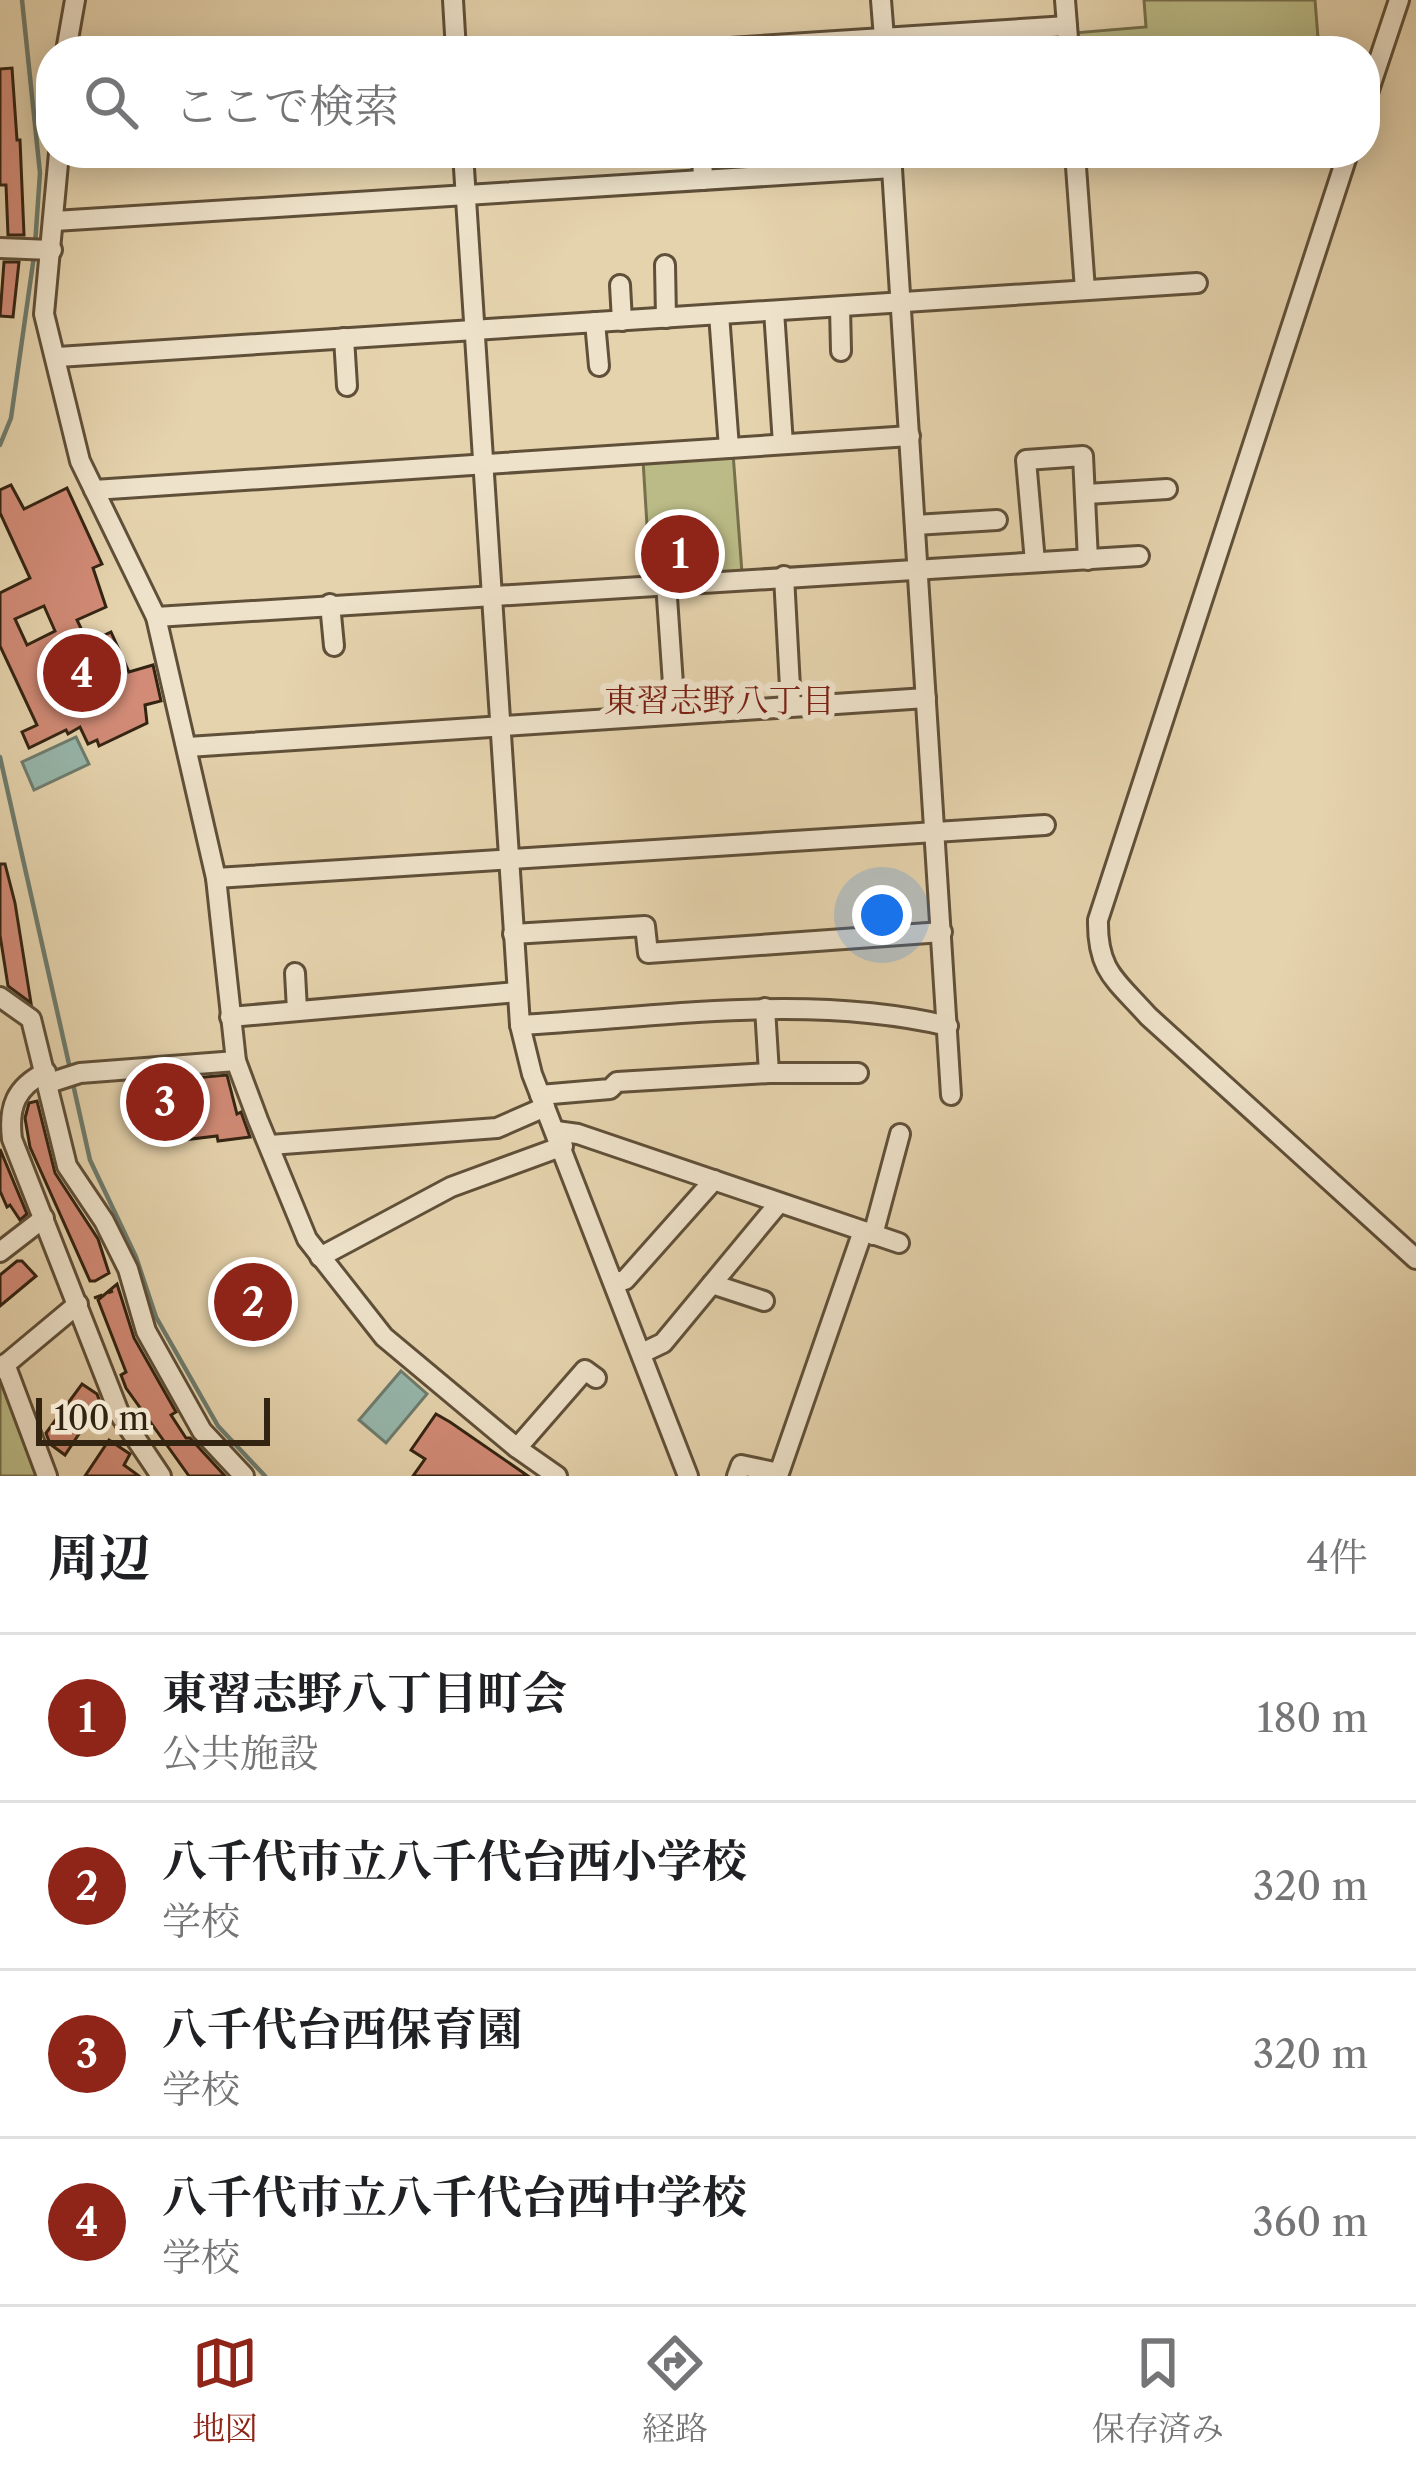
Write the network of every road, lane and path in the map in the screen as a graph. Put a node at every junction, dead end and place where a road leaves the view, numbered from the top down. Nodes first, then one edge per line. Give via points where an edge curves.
1 (75, 0) edge
2 (453, 0) edge
3 (881, 0) edge
4 (1065, 0) edge
5 (1399, 0) edge
6 (1067, 26) junction
7 (69, 36) edge
8 (455, 36) edge
9 (883, 36) edge
10 (965, 36) edge
11 (1068, 36) edge
12 (1380, 57) edge
13 (58, 168) edge
14 (464, 168) edge
15 (703, 168) edge
16 (768, 168) edge
17 (834, 168) edge
18 (891, 168) edge
19 (1077, 168) edge
20 (1343, 168) edge
21 (769, 176) junction
22 (704, 180) junction
23 (465, 196) junction
24 (56, 221) junction
25 (0, 248) edge
26 (41, 250) junction
27 (665, 266) dead end
28 (1198, 283) dead end
29 (620, 285) dead end
30 (1084, 290) junction
31 (901, 303) junction
32 (839, 307) junction
33 (774, 311) junction
34 (719, 314) junction
35 (666, 318) junction
36 (622, 321) junction
37 (595, 322) junction
38 (475, 330) junction
39 (344, 338) junction
40 (841, 350) dead end
41 (58, 357) junction
42 (599, 366) dead end
43 (347, 386) dead end
44 (910, 436) junction
45 (782, 444) junction
46 (729, 448) junction
47 (483, 464) junction
48 (1167, 489) dead end
49 (94, 490) junction
50 (1087, 494) junction
51 (997, 520) dead end
52 (915, 525) junction
53 (1139, 556) dead end
54 (1088, 560) junction
55 (1035, 562) junction
56 (918, 567) junction
57 (784, 576) junction
58 (666, 583) junction
59 (491, 595) junction
60 (330, 604) junction
61 (157, 617) junction
62 (334, 646) dead end
63 (926, 698) junction
64 (791, 706) junction
65 (675, 713) junction
66 (500, 724) junction
67 (188, 747) junction
68 (1045, 825) dead end
69 (934, 832) junction
70 (509, 859) junction
71 (216, 878) junction
72 (942, 932) junction
73 (513, 934) junction
74 (295, 973) dead end
75 (517, 992) junction
76 (0, 997) edge
77 (765, 1008) junction
78 (297, 1010) junction
79 (230, 1017) junction
80 (520, 1025) junction
81 (948, 1026) junction
82 (236, 1060) junction
83 (769, 1073) junction
84 (858, 1073) dead end
85 (60, 1077) junction
86 (951, 1095) dead end
87 (543, 1101) junction
88 (5, 1114) edge
89 (900, 1134) dead end
90 (559, 1138) junction
91 (270, 1145) junction
92 (714, 1180) junction
93 (779, 1203) junction
94 (44, 1217) junction
95 (868, 1233) junction
96 (899, 1243) dead end
97 (0, 1252) edge
98 (320, 1257) junction
99 (1416, 1259) edge
100 (615, 1282) junction
101 (132, 1284) junction
102 (712, 1284) junction
103 (764, 1301) dead end
104 (78, 1304) junction
105 (642, 1353) junction
106 (3, 1366) edge
107 (596, 1378) dead end
108 (517, 1448) junction
109 (47, 1476) edge
110 (161, 1476) edge
111 (244, 1476) edge
112 (556, 1476) edge
113 (688, 1476) edge
114 (737, 1476) edge

1 - 7 street
2 - 8 street
3 - 9 street
4 - 6 street
5 - 12 street
6 - 10 street
6 - 11 street
13 - 24 street
14 - 23 street
15 - 22 street
16 - 21 street
17 - 21 street
18 - 31 street
19 - 30 street
20 - 99 street via 1098,920 1099,957 1148,1016
21 - 22 street
22 - 23 street
23 - 24 street
23 - 38 street
24 - 26 street
25 - 26 street
26 - 41 street via 44,314
27 - 35 street
28 - 30 street
29 - 36 street
30 - 31 street
31 - 32 street
31 - 44 street
32 - 33 street
32 - 40 street
33 - 34 street
33 - 45 street
34 - 35 street
34 - 46 street
35 - 36 street
36 - 37 street
37 - 38 street
37 - 42 street
38 - 39 street
38 - 47 street
39 - 41 street
39 - 43 street
41 - 49 street
44 - 45 street
44 - 52 street
45 - 46 street
46 - 47 street
47 - 49 street
47 - 59 street
48 - 50 street
49 - 61 street
50 - 54 street
50 - 55 street via 1083,456 1026,460
51 - 52 street
52 - 56 street
53 - 54 street
54 - 55 street
55 - 56 street
56 - 57 street
56 - 63 street
57 - 58 street
57 - 64 street
58 - 59 street
58 - 65 street
59 - 60 street
59 - 66 street
60 - 61 street
60 - 62 street
61 - 67 street
63 - 64 street
63 - 69 street
64 - 65 street
65 - 66 street
66 - 67 street
66 - 70 street
67 - 71 street
68 - 69 street
69 - 70 street
69 - 72 street
70 - 71 street
70 - 73 street
71 - 79 street
72 - 73 street via 648,952 645,926
72 - 81 street
73 - 75 street
74 - 78 street
75 - 78 street
75 - 80 street
76 - 85 street via 31,1019
77 - 80 street
77 - 81 street via 896,1013
77 - 83 street
78 - 79 street
79 - 82 street
80 - 87 street
81 - 86 street
82 - 85 street
82 - 91 street
83 - 84 street
83 - 87 street via 617,1082
85 - 88 street via 28,1081
85 - 101 street via 67,1166
87 - 90 street
87 - 91 street via 497,1128
88 - 94 street
89 - 95 street
90 - 92 street via 578,1134
90 - 98 street
90 - 100 street
91 - 98 street
92 - 93 street
92 - 100 street
93 - 95 street
93 - 102 street
94 - 97 street
94 - 104 street
95 - 96 street
95 - 114 street via 779,1473 741,1465
98 - 108 street via 384,1336
100 - 105 street
101 - 104 path
101 - 111 street via 146,1331 202,1431
102 - 103 street
102 - 105 street via 663,1343
104 - 106 street
104 - 110 street via 120,1415
105 - 113 street
106 - 109 street
107 - 108 street via 585,1370
108 - 112 street

